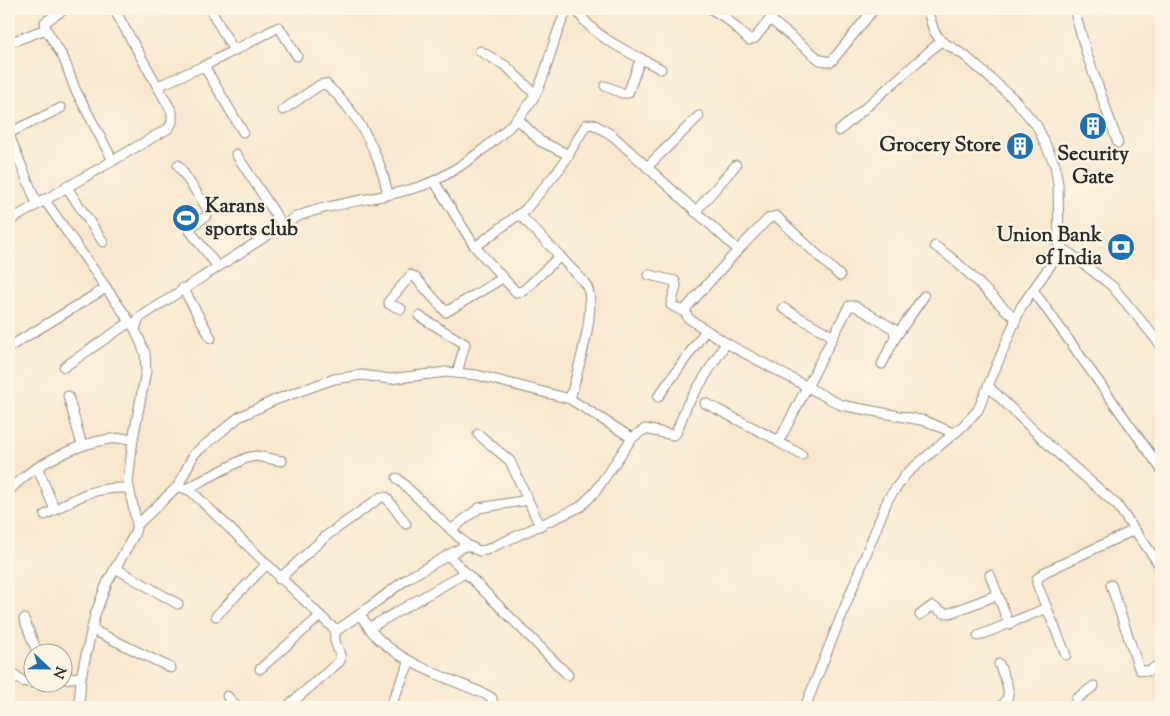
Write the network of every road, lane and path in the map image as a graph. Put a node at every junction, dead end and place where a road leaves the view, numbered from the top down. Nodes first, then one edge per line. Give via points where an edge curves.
1 (65, 9) edge
2 (114, 9) edge
3 (210, 9) edge
4 (568, 9) edge
5 (578, 9) edge
6 (711, 9) edge
7 (778, 9) edge
8 (874, 9) edge
9 (927, 9) edge
10 (1074, 9) edge
11 (771, 20) junction
12 (46, 29) junction
13 (941, 41) junction
14 (9, 43) edge
15 (234, 51) junction
16 (480, 51) dead end
17 (297, 56) dead end
18 (641, 58) junction
19 (204, 66) junction
20 (661, 69) dead end
21 (158, 86) junction
22 (605, 86) dead end
23 (535, 94) junction
24 (61, 108) dead end
25 (283, 110) dead end
26 (699, 116) dead end
27 (517, 118) junction
28 (839, 130) dead end
29 (243, 132) dead end
30 (9, 134) edge
31 (1118, 143) dead end
32 (236, 154) dead end
33 (569, 155) junction
34 (112, 159) junction
35 (178, 164) dead end
36 (736, 165) dead end
37 (647, 167) junction
38 (434, 181) junction
39 (66, 186) junction
40 (388, 194) junction
41 (40, 202) junction
42 (695, 212) junction
43 (520, 215) junction
44 (9, 221) edge
45 (282, 224) junction
46 (103, 242) dead end
47 (1059, 245) junction
48 (935, 246) dead end
49 (475, 247) junction
50 (738, 250) junction
51 (560, 256) junction
52 (218, 267) junction
53 (649, 275) dead end
54 (840, 276) dead end
55 (503, 278) junction
56 (106, 288) junction
57 (183, 288) junction
58 (1032, 290) junction
59 (924, 296) dead end
60 (783, 308) dead end
61 (400, 310) dead end
62 (686, 313) junction
63 (419, 316) dead end
64 (1016, 319) junction
65 (133, 326) junction
66 (706, 330) junction
67 (832, 336) junction
68 (211, 338) dead end
69 (895, 338) junction
70 (726, 343) junction
71 (1161, 345) edge
72 (9, 347) edge
73 (882, 364) dead end
74 (64, 368) dead end
75 (457, 373) junction
76 (806, 385) junction
77 (989, 387) junction
78 (68, 396) dead end
79 (658, 397) dead end
80 (570, 399) junction
81 (705, 402) dead end
82 (953, 433) junction
83 (478, 434) dead end
84 (632, 438) junction
85 (133, 439) junction
86 (778, 442) junction
87 (82, 445) junction
88 (802, 455) dead end
89 (282, 461) dead end
90 (38, 469) junction
91 (1161, 469) edge
92 (397, 478) dead end
93 (178, 486) junction
94 (128, 488) junction
95 (188, 488) junction
96 (9, 491) edge
97 (528, 500) junction
98 (55, 510) junction
99 (45, 516) dead end
100 (406, 524) dead end
101 (137, 525) junction
102 (540, 526) junction
103 (451, 530) junction
104 (1134, 530) junction
105 (467, 545) junction
106 (448, 555) junction
107 (266, 565) junction
108 (1161, 567) edge
109 (115, 568) junction
110 (465, 572) junction
111 (990, 575) dead end
112 (280, 579) junction
113 (1111, 585) dead end
114 (997, 595) junction
115 (178, 604) dead end
116 (1047, 608) junction
117 (360, 614) junction
118 (920, 615) dead end
119 (216, 616) dead end
120 (320, 616) junction
121 (24, 618) dead end
122 (1009, 624) junction
123 (369, 628) junction
124 (91, 629) junction
125 (336, 630) junction
126 (978, 636) dead end
127 (34, 644) edge
128 (1066, 655) dead end
129 (410, 661) junction
130 (1161, 663) edge
131 (999, 664) dead end
132 (171, 668) dead end
133 (260, 669) dead end
134 (568, 675) dead end
135 (9, 676) edge
136 (81, 677) junction
137 (72, 678) edge
138 (22, 681) edge
139 (1094, 686) dead end
140 (227, 696) dead end
141 (289, 705) dead end
142 (79, 707) edge
143 (237, 707) edge
144 (390, 707) edge
145 (493, 707) edge
146 (805, 707) edge
147 (1000, 707) edge
148 (1077, 707) edge

1 - 12 street via 45,22
2 - 21 street
3 - 15 street
4 - 23 street
5 - 18 street via 596,31
6 - 11 street via 726,18 749,40 755,38
7 - 11 street
8 - 11 street via 830,62 820,60
9 - 13 street
10 - 31 street
12 - 14 street
12 - 34 street
13 - 28 street
13 - 47 street via 964,55 1014,99 1037,126 1056,165
15 - 17 street via 279,27
15 - 19 street
16 - 23 street via 506,66
18 - 20 street
18 - 22 street via 628,93
19 - 21 street
19 - 29 street
21 - 34 street via 172,112 169,128
23 - 27 street
24 - 30 street
25 - 40 street via 326,84 351,111 368,137
26 - 37 street
27 - 33 street via 540,141
27 - 38 street via 479,152
30 - 41 street
32 - 45 street
33 - 37 street via 589,123 608,132
33 - 43 street
34 - 39 street
35 - 52 street via 209,211 190,231
36 - 42 street
37 - 42 street
38 - 40 street
38 - 49 street
39 - 41 street
39 - 46 street
40 - 45 street via 317,210
41 - 44 street
41 - 56 street
42 - 50 street
43 - 49 street
43 - 51 street
45 - 52 street
47 - 58 street via 1055,258
47 - 71 street via 1112,286
48 - 64 street via 959,263
49 - 55 street
50 - 54 street via 768,219 776,216
50 - 62 street
51 - 55 street via 520,292
51 - 80 street via 586,286 589,297 586,342
52 - 57 street
53 - 62 street via 675,281 671,305
55 - 61 street via 446,312 411,275 389,301
56 - 65 street
56 - 72 street
57 - 65 street via 145,312
57 - 68 street
58 - 64 street
58 - 91 street
59 - 69 street
60 - 67 street
62 - 66 street via 688,318
63 - 75 street via 465,344
64 - 77 street
65 - 74 street
65 - 85 street via 146,362
66 - 70 street
66 - 79 street
67 - 69 street via 852,305 894,329
67 - 76 street
69 - 73 street
70 - 76 street
70 - 84 street via 687,405 676,433 645,429
75 - 80 street via 491,378
75 - 93 street via 390,380 362,376 334,379 275,400 239,417 197,450
76 - 82 street via 841,405 926,421
76 - 86 street
77 - 82 street via 970,420
77 - 104 street via 1117,505
78 - 87 street
80 - 84 street
81 - 86 street
82 - 146 street via 907,473 888,499
83 - 97 street via 510,461
84 - 102 street via 588,500
85 - 87 street via 110,438
85 - 94 street
86 - 88 street
87 - 90 street
89 - 95 street via 256,456 246,458
90 - 96 street
90 - 98 street
92 - 103 street
93 - 95 street
93 - 101 street
94 - 98 street via 106,487 90,491
94 - 101 street
95 - 107 street
97 - 102 street
97 - 103 street via 479,508
98 - 99 street
100 - 112 street via 386,497 380,497 317,544
101 - 109 street
102 - 105 street via 483,551
103 - 105 street
104 - 108 street
104 - 116 street via 1040,576 1036,584
105 - 106 street
106 - 110 street
106 - 117 street via 408,578
107 - 112 street
107 - 119 street
109 - 115 street
109 - 124 street
110 - 123 street
110 - 134 street
111 - 114 street
112 - 120 street
113 - 130 street via 1140,670 1149,671
114 - 118 street via 950,613 932,606
114 - 122 street
116 - 122 street
116 - 128 street
117 - 123 street
117 - 125 street
120 - 125 street
120 - 133 street
121 - 127 street
122 - 126 street
123 - 129 street via 382,642
124 - 132 street
124 - 136 street
125 - 141 street via 334,644 341,655 340,662
129 - 144 street
129 - 145 street via 492,698
131 - 147 street via 1009,695 1008,701
135 - 138 street via 15,675
136 - 137 street
136 - 142 street
139 - 148 street via 1076,699
140 - 143 street

